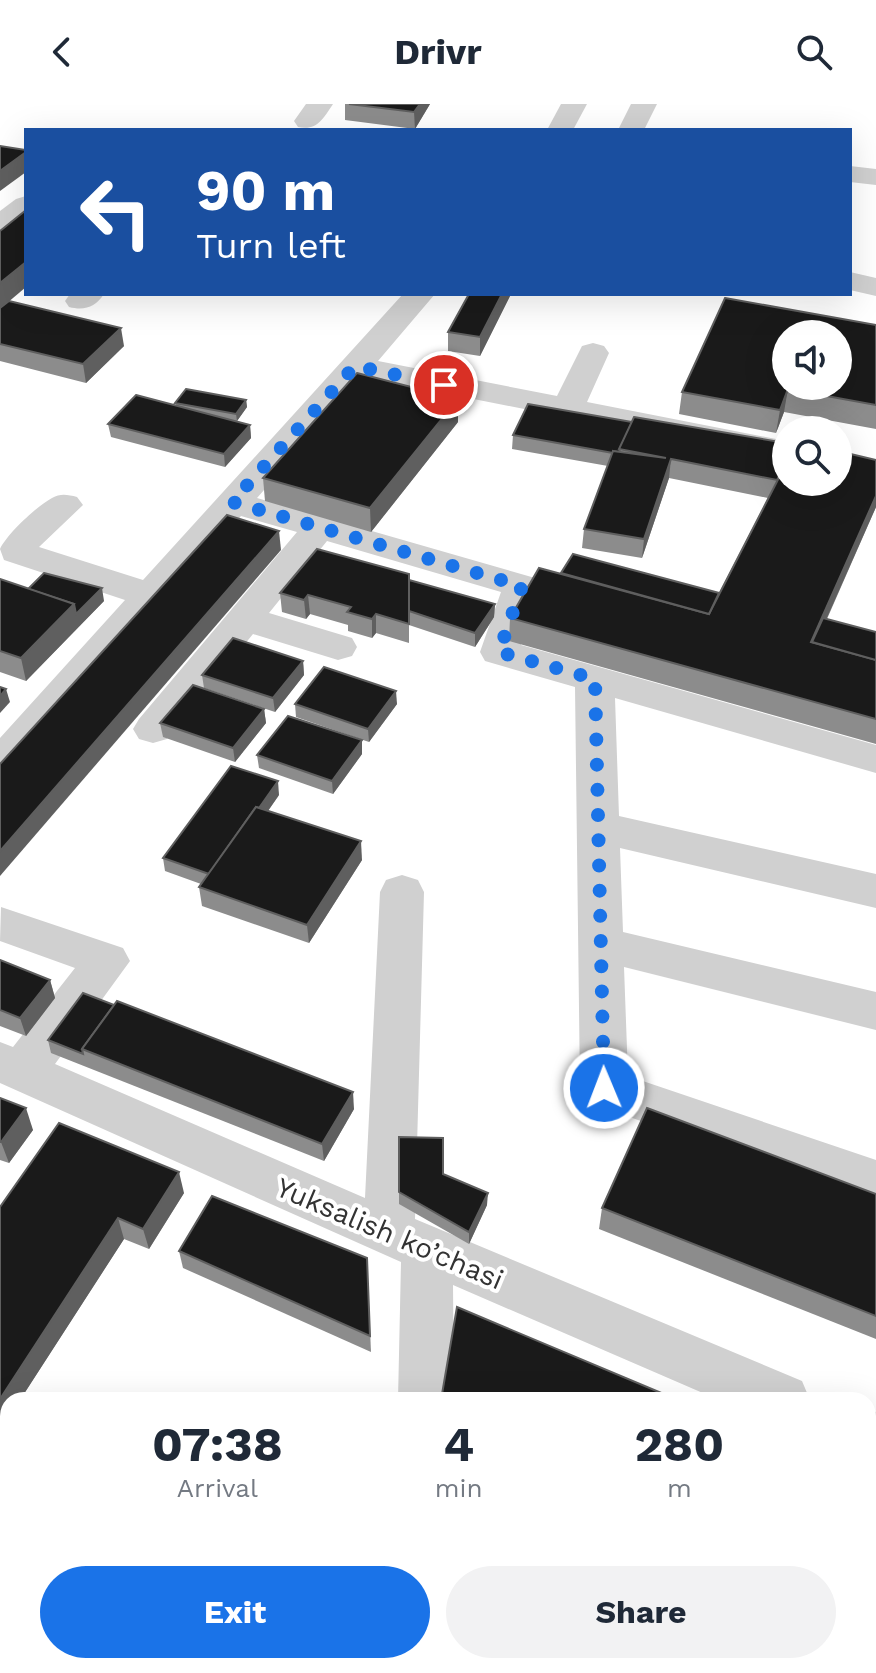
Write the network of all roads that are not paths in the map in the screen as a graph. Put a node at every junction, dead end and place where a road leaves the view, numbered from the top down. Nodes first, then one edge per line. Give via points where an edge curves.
1 (574, 104) edge
2 (644, 104) edge
3 (561, 128) edge
4 (632, 128) edge
5 (852, 174) edge
6 (876, 177) edge
7 (24, 207) edge
8 (0, 225) edge
9 (852, 281) edge
10 (876, 287) edge
11 (418, 296) edge
12 (593, 353) dead end
13 (355, 366) junction
14 (567, 409) junction
15 (772, 448) edge
16 (232, 502) junction
17 (65, 505) dead end
18 (320, 527) junction
19 (149, 595) junction
20 (244, 618) junction
21 (338, 647) dead end
22 (595, 679) junction
23 (153, 729) dead end
24 (876, 759) edge
25 (0, 764) edge
26 (598, 827) junction
27 (876, 891) edge
28 (402, 892) dead end
29 (1, 924) edge
30 (601, 944) junction
31 (876, 1011) edge
32 (11, 1067) edge
33 (876, 1182) edge
34 (408, 1241) junction
35 (425, 1392) edge
36 (763, 1392) edge

1 - 3 street
2 - 4 street
5 - 6 street
7 - 8 street
9 - 10 street
11 - 13 street
12 - 14 street
13 - 14 street
13 - 16 street
14 - 15 street
16 - 18 street
16 - 19 street
17 - 19 street via 17,552
18 - 20 street
18 - 22 street via 522,586 499,652
19 - 25 street
20 - 21 street
20 - 23 street
22 - 24 street
22 - 26 street
26 - 27 street
26 - 30 street
28 - 34 street
29 - 32 street via 107,961
30 - 31 street
30 - 33 street via 604,1088
32 - 34 street, Yuksalish ko’chasi via 67,1114
34 - 35 street
34 - 36 street, Yuksalish ko’chasi

